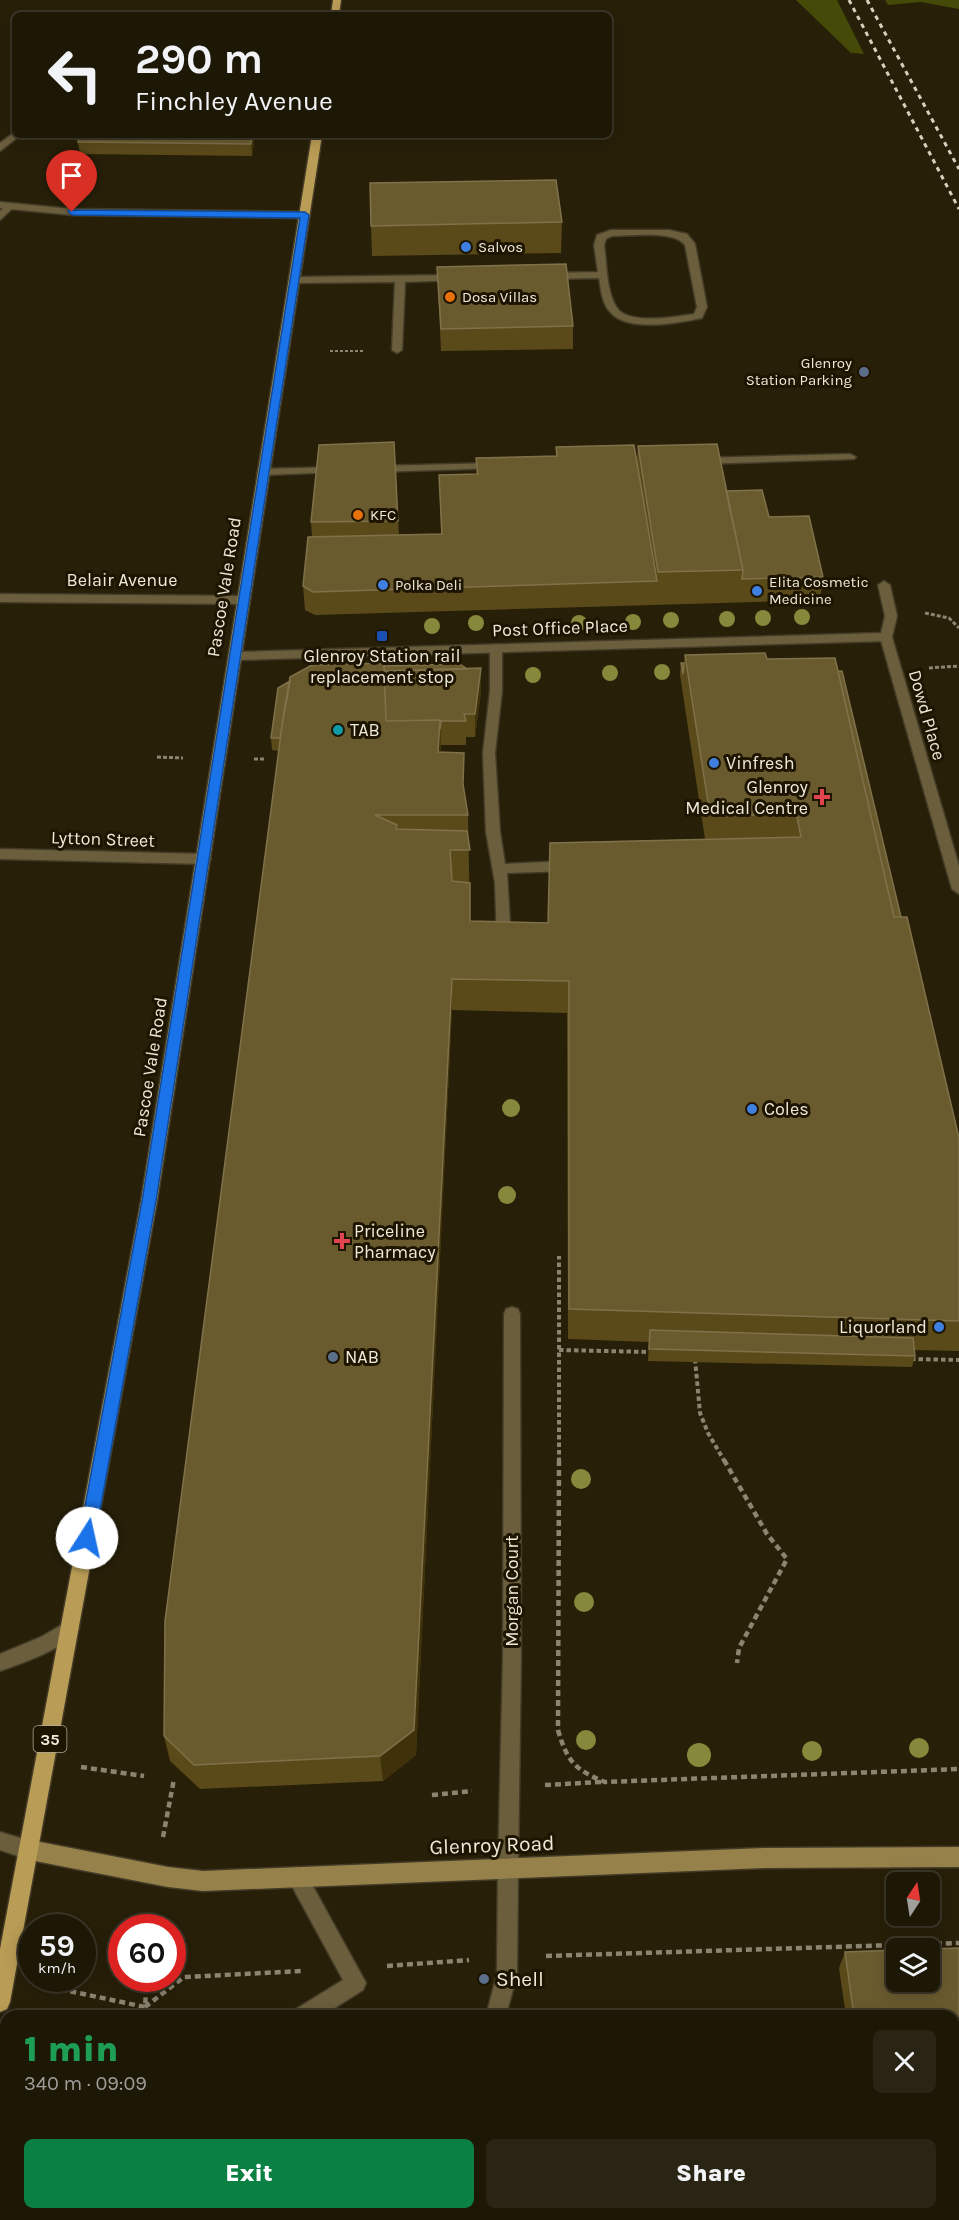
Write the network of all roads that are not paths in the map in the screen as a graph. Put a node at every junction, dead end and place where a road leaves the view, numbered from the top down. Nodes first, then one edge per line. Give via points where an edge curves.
1 (12, 138) edge
2 (317, 138) edge
3 (0, 148) edge
4 (4, 206) edge
5 (305, 215) junction
6 (0, 218) edge
7 (604, 275) junction
8 (536, 276) edge
9 (468, 278) edge
10 (400, 279) junction
11 (294, 280) junction
12 (397, 350) dead end
13 (850, 457) dead end
14 (693, 461) edge
15 (513, 466) edge
16 (263, 472) junction
17 (884, 585) dead end
18 (0, 598) edge
19 (243, 600) junction
20 (886, 637) junction
21 (496, 648) junction
22 (235, 656) junction
23 (0, 854) edge
24 (204, 859) junction
25 (582, 866) edge
26 (500, 869) junction
27 (959, 889) edge
28 (505, 954) edge
29 (512, 1314) dead end
30 (70, 1628) junction
31 (0, 1662) edge
32 (0, 1841) edge
33 (30, 1850) junction
34 (959, 1857) edge
35 (508, 1869) junction
36 (297, 1877) junction
37 (0, 2002) edge
38 (313, 2010) edge
39 (498, 2010) edge

1 - 3 street
2 - 5 main road, Pascoe Vale Road / 35
4 - 5 street via 72,212
4 - 6 street
5 - 11 main road, Pascoe Vale Road / 35
7 - 7 street via 601,237 611,233 683,236 690,244 702,308 698,316 682,320 622,319 609,302
7 - 8 street
9 - 10 street
10 - 11 street
10 - 12 street
11 - 16 main road, Pascoe Vale Road / 35
13 - 14 street
15 - 16 street
16 - 19 main road, Pascoe Vale Road / 35
17 - 20 street, Dowd Place via 891,616
18 - 19 street, Belair Avenue
19 - 22 main road, Pascoe Vale Road / 35
20 - 21 street, Post Office Place
20 - 27 street, Dowd Place
21 - 22 street, Post Office Place
21 - 26 street via 489,753 493,832
22 - 24 main road, Pascoe Vale Road / 35
23 - 24 street, Lytton Street
24 - 30 main road, Pascoe Vale Road / 35 via 149,1201
25 - 26 street
26 - 28 street
29 - 35 street, Morgan Court
30 - 31 street
30 - 33 main road, Pascoe Vale Road / 35
32 - 33 street
33 - 36 main road, Glenroy Road via 203,1881
33 - 37 main road, Pascoe Vale Road / 35
34 - 35 main road, Glenroy Road via 765,1858
35 - 36 main road, Glenroy Road
35 - 39 street, Morgan Court via 507,1974
36 - 38 street via 356,1983

